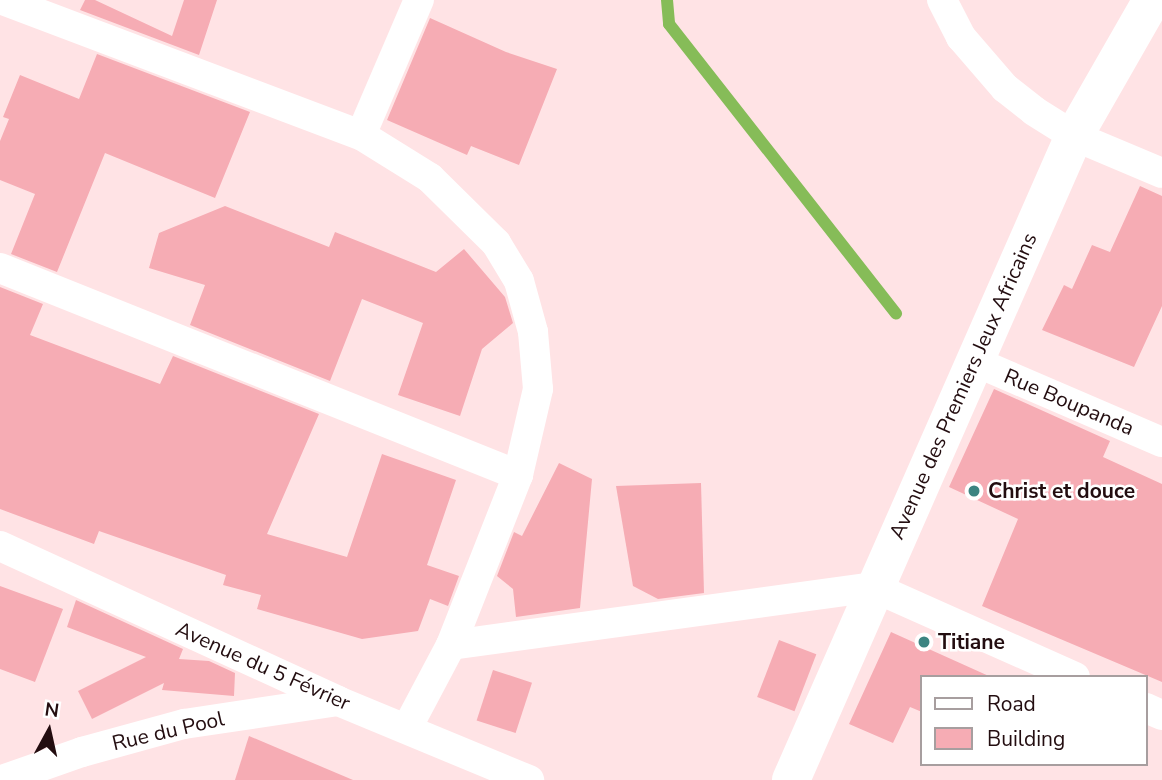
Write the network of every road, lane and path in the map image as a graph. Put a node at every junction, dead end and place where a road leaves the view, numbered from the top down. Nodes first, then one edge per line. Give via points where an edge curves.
1 (3, 0) edge
2 (419, 0) edge
3 (942, 0) edge
4 (1152, 0) edge
5 (361, 135) junction
6 (1074, 136) junction
7 (1162, 173) edge
8 (0, 268) edge
9 (976, 362) junction
10 (1162, 442) edge
11 (518, 475) junction
12 (0, 546) edge
13 (873, 587) junction
14 (451, 645) junction
15 (1071, 675) edge
16 (338, 701) junction
17 (407, 728) junction
18 (2, 780) edge
19 (530, 780) edge
20 (790, 780) edge

1 - 5 street
2 - 5 street
3 - 6 street via 961,37 1005,88
4 - 6 street, Avenue des Premiers Jeux Africains
5 - 11 street via 439,186 496,243 519,281 533,332 538,389
6 - 7 street
6 - 9 street, Avenue des Premiers Jeux Africains
8 - 11 street
9 - 10 street, Rue Boupanda
9 - 13 street, Avenue des Premiers Jeux Africains
11 - 14 street
12 - 16 street, Avenue du 5 Février
13 - 14 street
13 - 15 street
13 - 20 street, Avenue des Premiers Jeux Africains
14 - 17 street
16 - 17 street, Avenue du 5 Février
16 - 18 street, Rue du Pool via 184,724
17 - 19 street, Avenue du 5 Février

